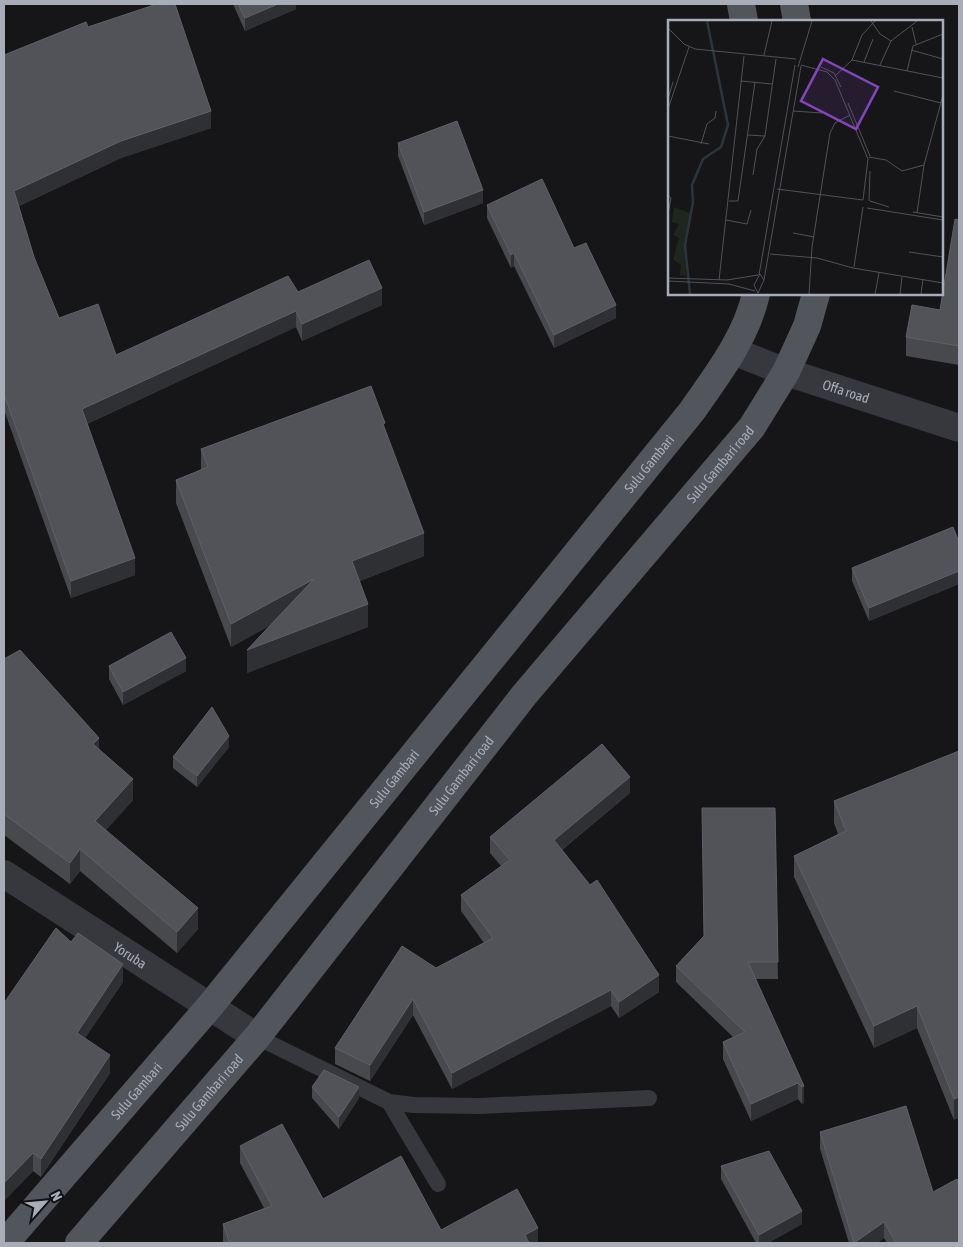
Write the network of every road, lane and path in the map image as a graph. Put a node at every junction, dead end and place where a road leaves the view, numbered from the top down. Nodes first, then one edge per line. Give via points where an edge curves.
1 (741, 4) edge
2 (794, 4) edge
3 (744, 20) edge
4 (797, 20) edge
5 (756, 295) edge
6 (816, 295) edge
7 (733, 351) junction
8 (786, 372) junction
9 (959, 428) edge
10 (4, 874) edge
11 (210, 1006) junction
12 (257, 1037) junction
13 (649, 1098) dead end
14 (389, 1102) junction
15 (438, 1184) dead end
16 (5, 1243) edge
17 (79, 1243) edge

1 - 3 main road
2 - 4 main road
5 - 7 main road, Sulu Gambari
6 - 8 main road, Sulu Gambari road via 807,326
7 - 8 street, Offa road
7 - 11 main road, Sulu Gambari via 692,411
8 - 9 street, Offa road
8 - 12 main road, Sulu Gambari road via 752,427 524,694
10 - 11 street, Yoruba
11 - 12 street, Yoruba
11 - 16 main road, Sulu Gambari
12 - 14 lane
12 - 17 main road, Sulu Gambari road
13 - 14 lane via 480,1106
14 - 15 lane

